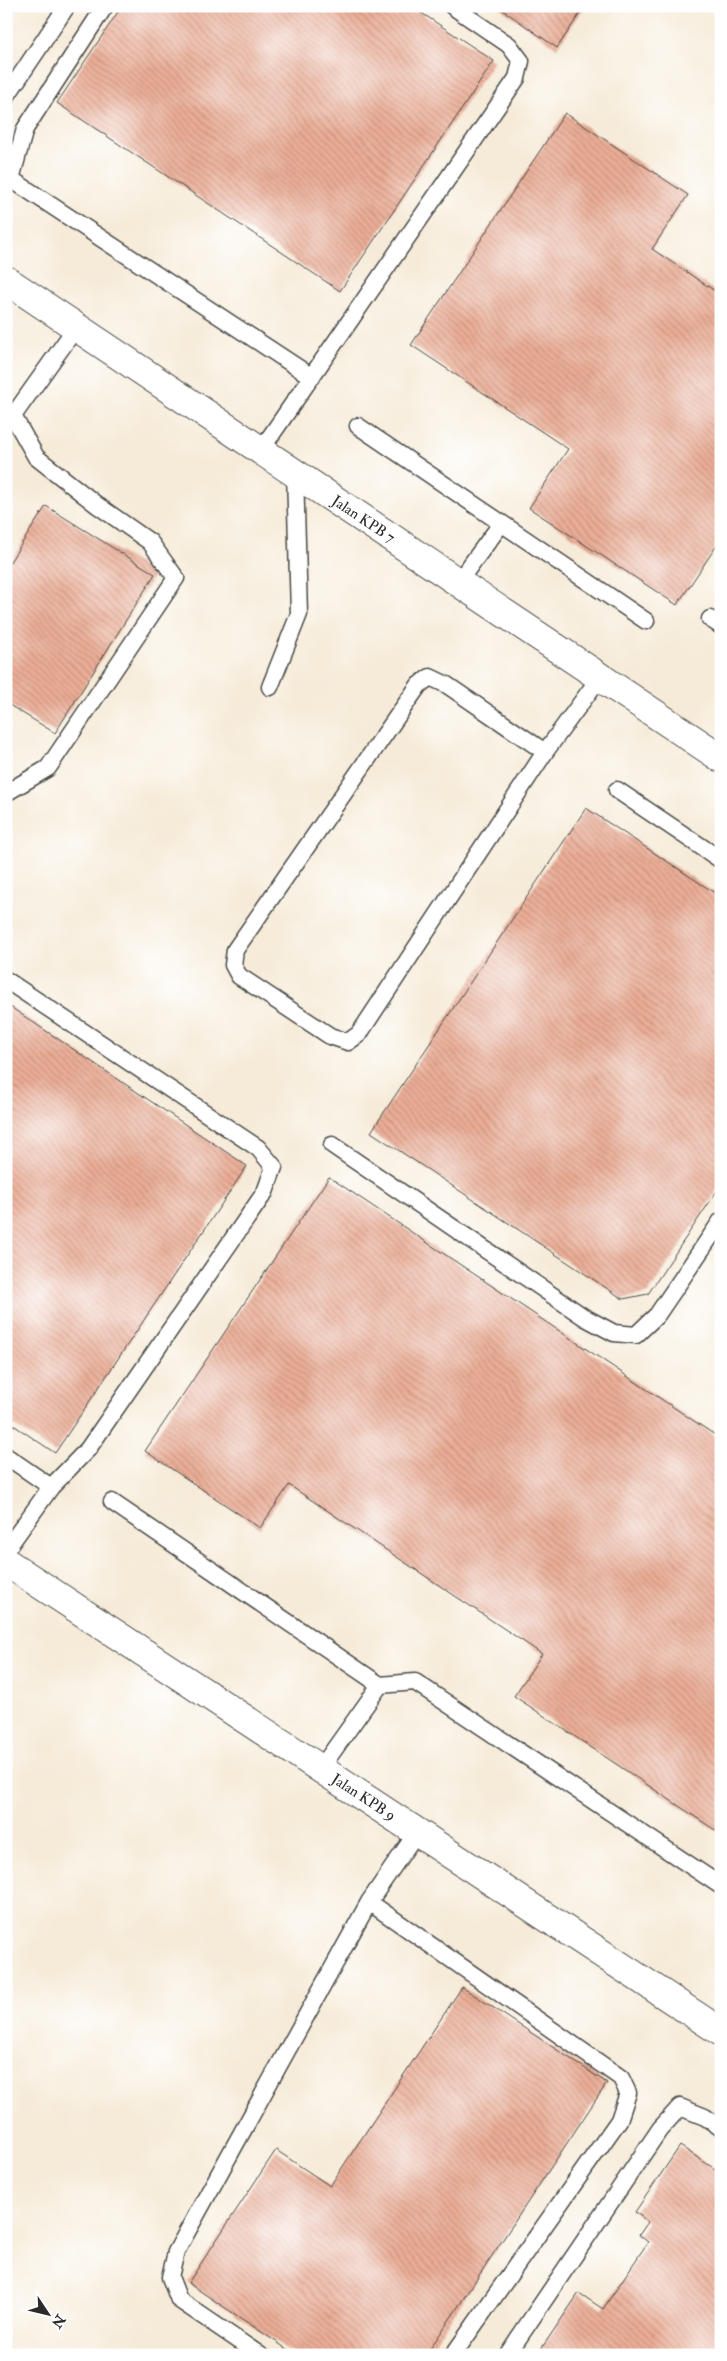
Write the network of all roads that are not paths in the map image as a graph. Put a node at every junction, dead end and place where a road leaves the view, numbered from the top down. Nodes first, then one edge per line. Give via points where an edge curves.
1 (67, 6) edge
2 (105, 6) edge
3 (452, 6) edge
4 (6, 97) edge
5 (9, 183) edge
6 (6, 280) edge
7 (77, 326) junction
8 (312, 377) junction
9 (10, 420) edge
10 (358, 426) dead end
11 (261, 450) junction
12 (295, 472) junction
13 (501, 524) junction
14 (458, 582) junction
15 (646, 620) dead end
16 (600, 677) junction
17 (270, 687) dead end
18 (545, 752) junction
19 (721, 758) edge
20 (617, 790) dead end
21 (6, 793) edge
22 (721, 860) edge
23 (6, 980) edge
24 (332, 1145) dead end
25 (721, 1221) edge
26 (6, 1456) edge
27 (51, 1487) junction
28 (112, 1502) dead end
29 (6, 1550) edge
30 (6, 1562) edge
31 (380, 1685) junction
32 (321, 1768) junction
33 (417, 1832) junction
34 (721, 1886) edge
35 (369, 1902) junction
36 (721, 2032) edge
37 (721, 2128) edge
38 (260, 2355) edge
39 (453, 2355) edge
40 (507, 2355) edge

1 - 4 lane
2 - 5 lane via 25,129
3 - 8 lane via 509,44 521,61 517,78
5 - 8 lane
6 - 7 street, Jalan KPB 7
7 - 9 lane
7 - 11 street, Jalan KPB 7
8 - 11 lane
9 - 21 lane via 36,457 150,542 176,578 48,768
10 - 13 lane
11 - 12 street, Jalan KPB 7
12 - 14 street, Jalan KPB 7
12 - 17 lane via 299,614
13 - 14 lane
13 - 15 lane
14 - 16 street, Jalan KPB 7
16 - 18 lane
16 - 19 street, Jalan KPB 7
18 - 18 lane via 359,1034 348,1042 330,1036 239,976 233,965 235,950 419,685 430,677 447,685
20 - 22 lane
23 - 27 lane via 258,1148 274,1167 265,1192 88,1449
24 - 25 lane via 584,1317 614,1333 636,1335 656,1315
26 - 27 lane
27 - 29 lane
28 - 31 lane
30 - 32 street, Jalan KPB 9
31 - 32 lane
31 - 34 lane via 415,1682
32 - 33 street, Jalan KPB 9
33 - 35 lane
33 - 36 street, Jalan KPB 9
35 - 38 lane via 174,2260 170,2277 179,2300
35 - 39 lane via 620,2078 628,2093 620,2120
37 - 40 lane via 680,2107 660,2129

